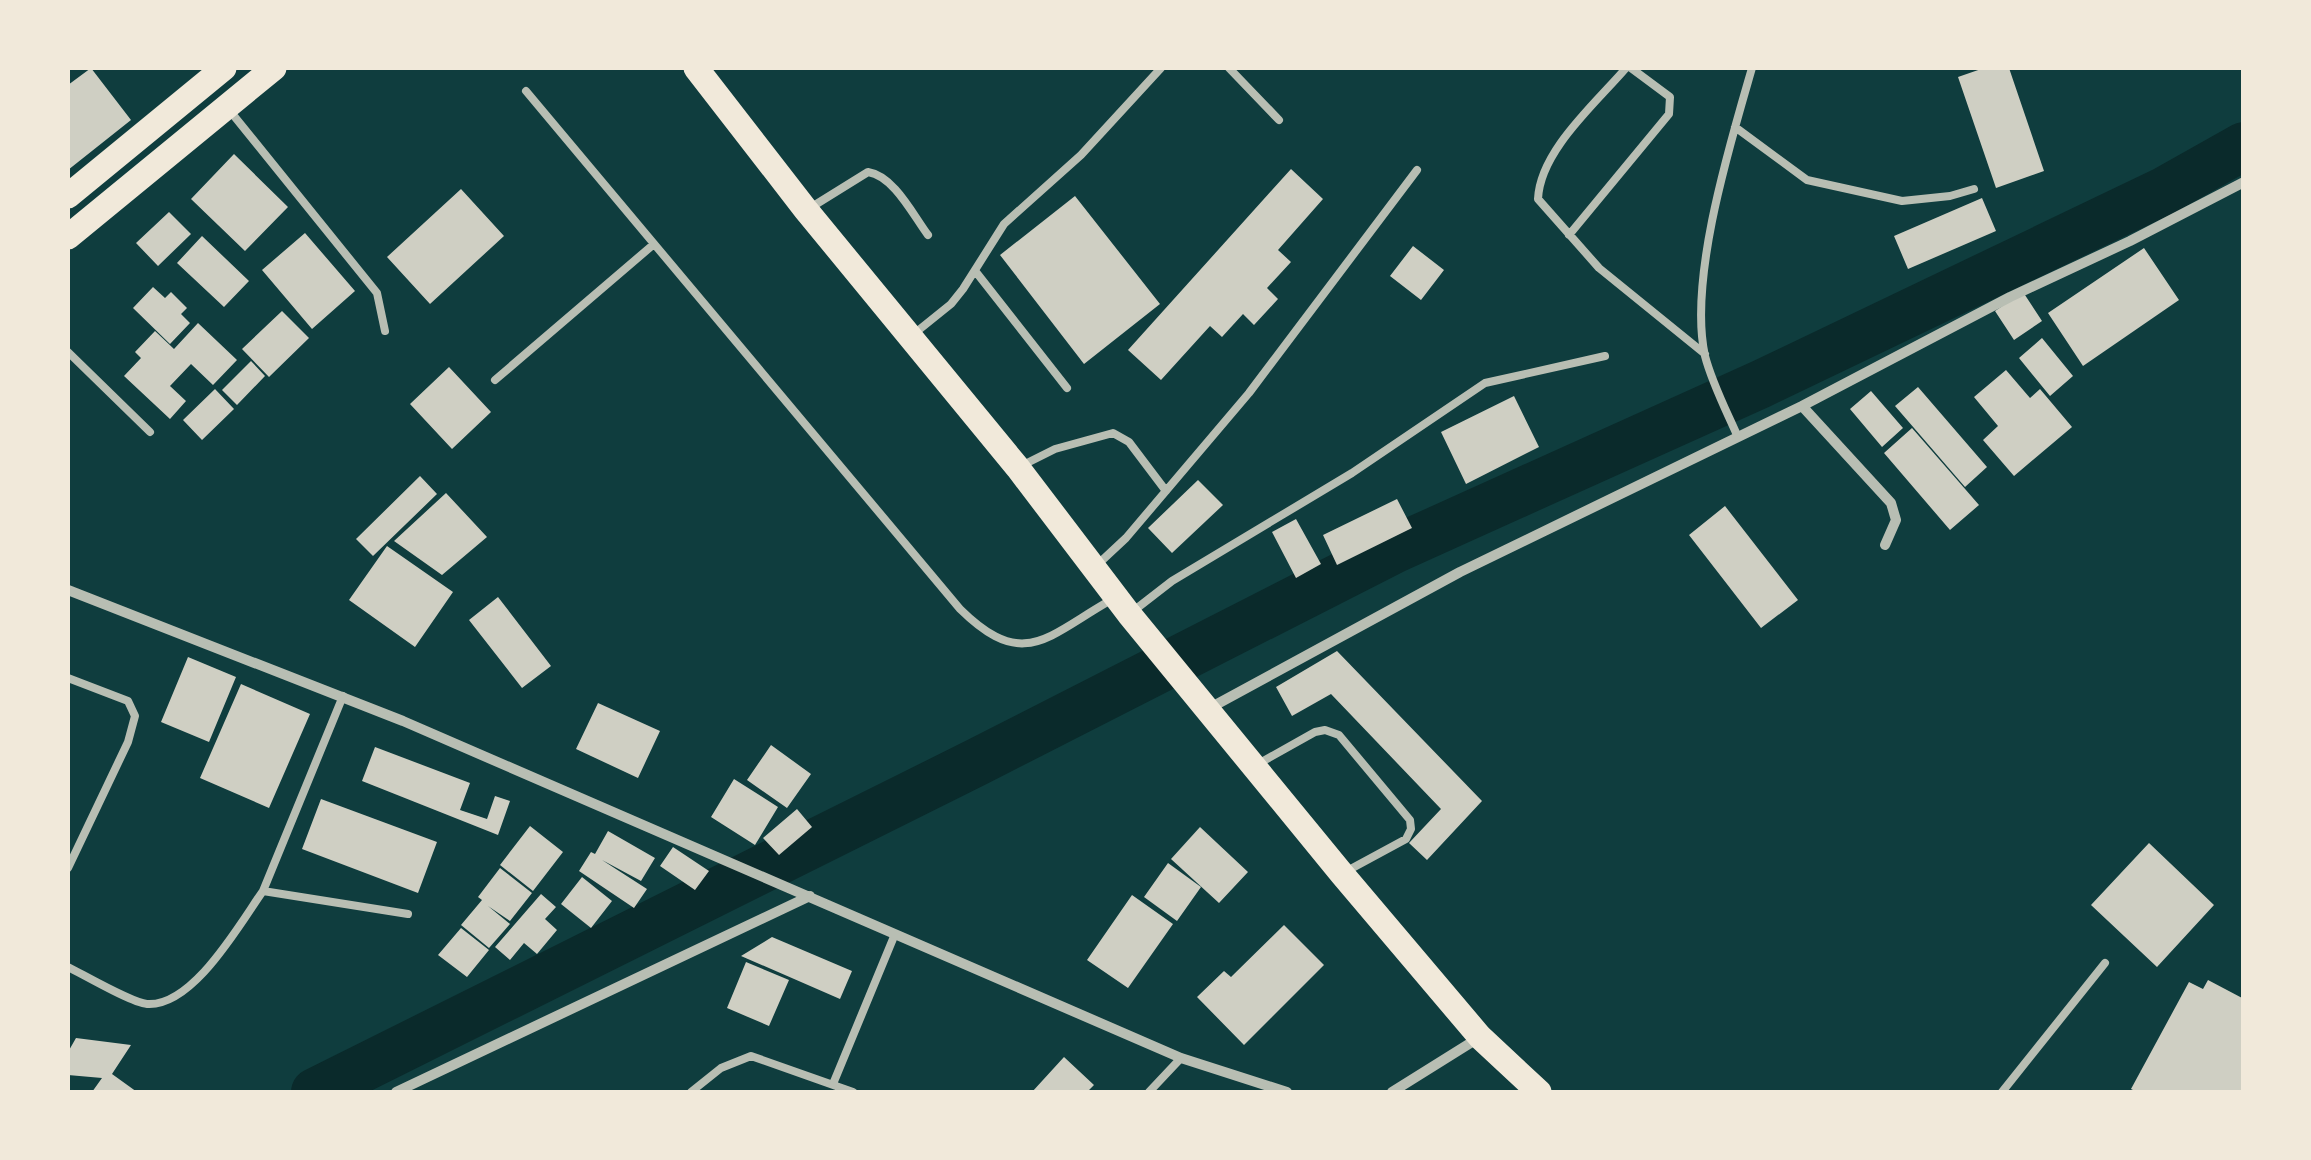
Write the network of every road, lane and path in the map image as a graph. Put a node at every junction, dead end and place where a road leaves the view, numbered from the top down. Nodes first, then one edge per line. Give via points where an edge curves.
1 (224, 68) edge
2 (274, 68) edge
3 (696, 68) edge
4 (1161, 68) edge
5 (1229, 68) edge
6 (1628, 68) edge
7 (1752, 68) edge
8 (526, 91) dead end
9 (227, 107) junction
10 (1279, 120) dead end
11 (1735, 127) junction
12 (1416, 170) dead end
13 (2244, 182) edge
14 (1974, 188) dead end
15 (68, 196) edge
16 (806, 210) junction
17 (928, 235) dead end
18 (1568, 235) junction
19 (68, 237) edge
20 (654, 244) junction
21 (976, 272) junction
22 (385, 331) dead end
23 (912, 336) junction
24 (68, 352) edge
25 (1705, 354) junction
26 (1606, 356) dead end
27 (495, 380) dead end
28 (1067, 388) dead end
29 (1802, 406) junction
30 (150, 432) dead end
31 (1737, 435) junction
32 (1018, 468) junction
33 (1166, 491) junction
34 (1885, 545) dead end
35 (1092, 569) junction
36 (68, 590) edge
37 (1122, 606) junction
38 (68, 678) edge
39 (343, 696) junction
40 (1204, 704) junction
41 (1254, 766) junction
42 (68, 868) edge
43 (1342, 874) junction
44 (262, 892) junction
45 (810, 896) junction
46 (408, 914) dead end
47 (895, 934) junction
48 (2104, 964) dead end
49 (68, 967) edge
50 (1480, 1037) junction
51 (1181, 1058) junction
52 (832, 1084) junction
53 (396, 1092) edge
54 (691, 1092) edge
55 (853, 1092) edge
56 (1149, 1092) edge
57 (1287, 1092) edge
58 (1392, 1092) edge
59 (1539, 1092) edge
60 (2002, 1092) edge

1 - 15 highway
2 - 9 highway
3 - 16 highway
4 - 21 lane via 1081,155 1004,224
5 - 10 lane
6 - 18 lane via 1550,156 1539,178 1538,199
6 - 18 lane via 1670,97 1669,114
7 - 11 lane
8 - 20 lane
9 - 19 highway
9 - 22 lane via 377,293
11 - 14 lane via 1807,180 1902,202
11 - 25 lane via 1702,284
12 - 33 lane via 1249,394
13 - 29 street
16 - 17 lane via 868,172 888,183
16 - 23 highway
18 - 25 lane
20 - 27 lane
20 - 37 lane via 979,628 1004,642 1032,646
21 - 23 lane
21 - 28 lane
23 - 32 highway
24 - 30 lane
25 - 31 lane
26 - 37 lane via 1485,383 1352,473
29 - 31 street
29 - 34 street via 1891,504 1896,520
31 - 40 street
32 - 33 lane via 1055,448 1113,433 1130,442
32 - 35 highway
33 - 35 lane
35 - 37 highway
36 - 39 street
37 - 40 highway
38 - 42 lane via 128,702 135,716
39 - 44 lane
39 - 45 street
40 - 41 highway
41 - 43 highway
41 - 43 lane via 1314,732 1340,735 1410,820 1406,839
43 - 50 highway
44 - 46 lane
44 - 49 lane via 211,964 176,998 146,1004
45 - 47 street
45 - 53 street
47 - 51 street
47 - 52 lane
48 - 60 lane
50 - 58 street
50 - 59 highway
51 - 56 lane
51 - 57 street
52 - 54 lane via 751,1056 721,1068
52 - 55 lane

